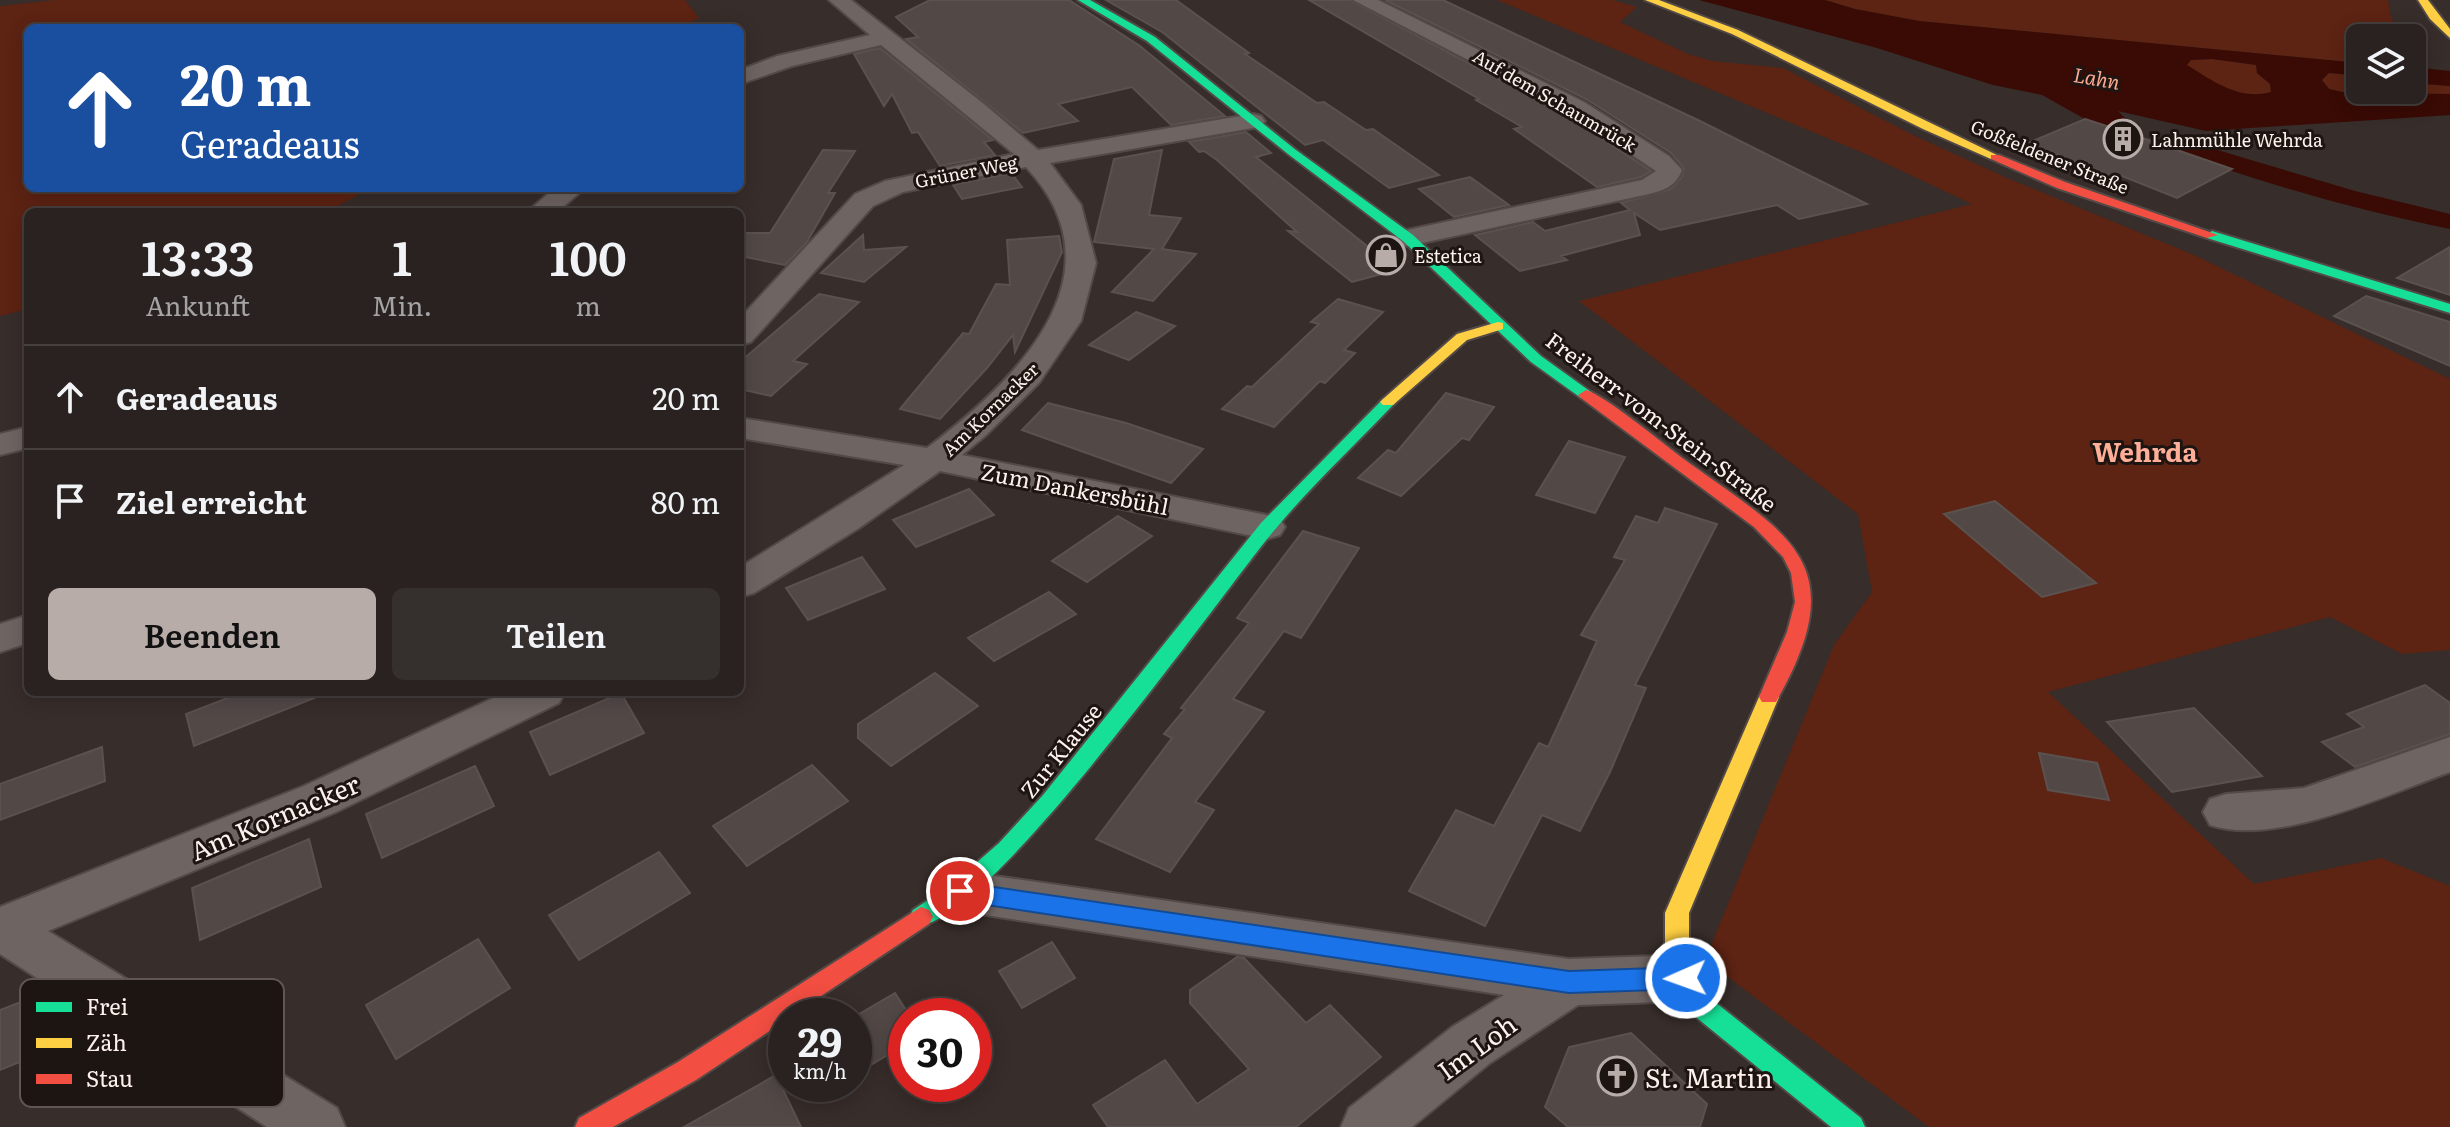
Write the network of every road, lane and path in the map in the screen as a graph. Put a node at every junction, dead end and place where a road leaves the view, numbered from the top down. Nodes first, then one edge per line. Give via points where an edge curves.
1 (839, 0) edge
2 (1083, 0) edge
3 (1363, 0) edge
4 (1650, 0) edge
5 (2423, 0) edge
6 (2450, 35) edge
7 (884, 38) junction
8 (744, 76) edge
9 (1253, 121) junction
10 (1031, 159) junction
11 (567, 192) edge
12 (545, 208) edge
13 (1408, 238) junction
14 (2450, 309) edge
15 (1498, 326) junction
16 (744, 332) edge
17 (744, 429) edge
18 (24, 438) edge
19 (0, 445) edge
20 (936, 460) junction
21 (1267, 527) junction
22 (744, 581) edge
23 (24, 630) edge
24 (0, 638) edge
25 (536, 696) edge
26 (2450, 754) edge
27 (2226, 812) dead end
28 (960, 891) junction
29 (0, 929) edge
30 (1686, 978) junction
31 (80, 979) edge
32 (1569, 982) junction
33 (284, 1106) edge
34 (317, 1127) edge
35 (588, 1127) edge
36 (1369, 1127) edge
37 (1852, 1127) edge

1 - 7 street, Am Kornacker
2 - 9 street, Freiherr-vom-Stein-Straße via 1151,39
3 - 13 street, Auf dem Schaumrück via 1576,107 1669,170 1666,179 1649,186
4 - 14 street, Goßfeldener Straße via 1735,32 1927,127 2061,185
5 - 6 street
7 - 8 street
7 - 10 street, Am Kornacker
9 - 10 street, Grüner Weg
9 - 13 street, Freiherr-vom-Stein-Straße
10 - 16 street, Grüner Weg via 917,179 864,200
10 - 20 street, Am Kornacker via 1056,186 1078,233 1081,260 1073,308 1041,362
11 - 12 street
13 - 15 street, Freiherr-vom-Stein-Straße
15 - 21 street, Zur Klause via 1462,337 1386,404
15 - 30 street, Freiherr-vom-Stein-Straße via 1760,523 1790,554 1800,573 1804,602 1797,632 1677,913 1677,950
17 - 20 street, Zum Dankersbühl
18 - 19 street
20 - 21 street, Zum Dankersbühl
20 - 22 street, Am Kornacker
21 - 28 street, Zur Klause via 1051,801
23 - 24 street
25 - 29 street, Am Kornacker via 320,799
26 - 27 street via 2305,806
28 - 32 street
28 - 35 street, Zur Klause via 687,1071
29 - 31 street
30 - 32 street
30 - 37 street, Freiherr-vom-Stein-Straße via 1706,1010
32 - 36 street, Im Loh via 1471,1045
33 - 34 street

